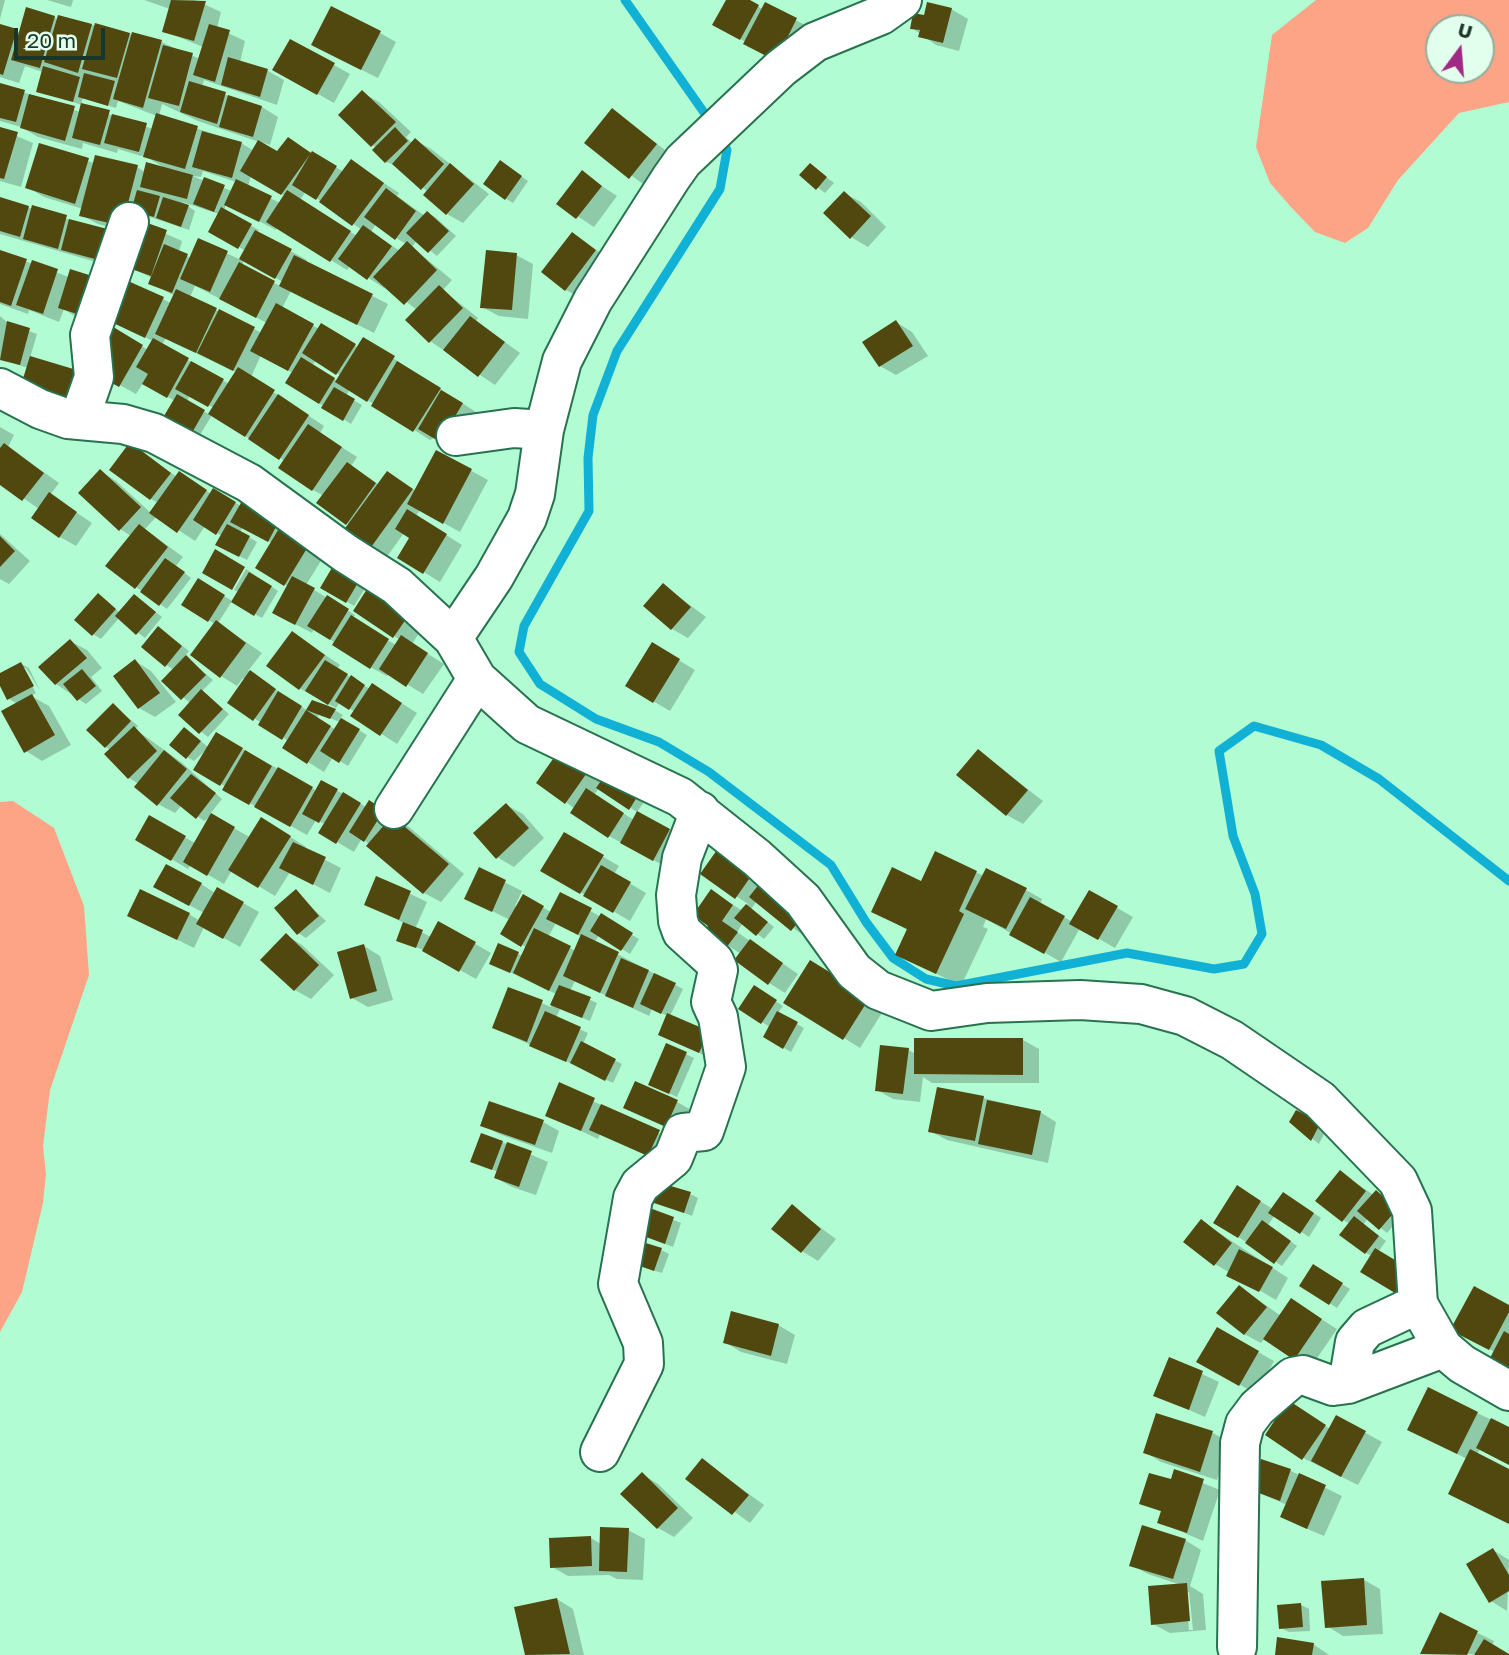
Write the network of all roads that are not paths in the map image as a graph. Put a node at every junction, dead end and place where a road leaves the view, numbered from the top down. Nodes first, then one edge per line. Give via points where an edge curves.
1 (902, 0) edge
2 (129, 222) dead end
3 (0, 388) edge
4 (79, 420) junction
5 (544, 430) junction
6 (456, 436) dead end
7 (453, 638) junction
8 (477, 679) junction
9 (394, 809) dead end
10 (700, 811) junction
11 (1418, 1304) junction
12 (1443, 1348) junction
13 (1348, 1384) junction
14 (1509, 1391) edge
15 (600, 1452) dead end
16 (1237, 1647) dead end

1 - 5 street via 881,15 815,42 693,152 664,188 593,300 562,361
2 - 4 street via 90,335 94,377
3 - 4 street via 40,410
4 - 7 street via 123,424 154,433 249,482 397,586
5 - 6 street via 514,428
5 - 7 street via 527,518
7 - 8 street
8 - 9 street
8 - 10 street via 527,724 638,775
10 - 11 street via 803,900 854,971 905,1003 931,1011 1014,1002 1141,1004 1185,1016 1232,1040 1320,1100 1398,1181 1412,1211
10 - 15 street via 680,869 678,921 682,932 718,970 711,1002 726,1067 704,1131 683,1133 673,1158 640,1185 633,1198 618,1284 643,1343 644,1364
11 - 12 street
11 - 13 street via 1367,1328 1355,1342
12 - 13 street
12 - 14 street
13 - 16 street via 1333,1386 1303,1375 1293,1377 1245,1424 1240,1443

